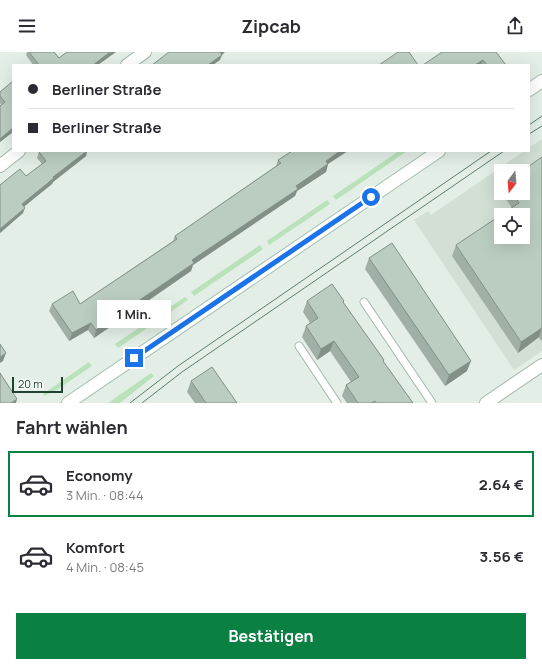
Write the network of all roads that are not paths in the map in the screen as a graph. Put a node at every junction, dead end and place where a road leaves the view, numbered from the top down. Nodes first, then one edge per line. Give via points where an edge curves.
1 (145, 52) edge
2 (128, 64) edge
3 (542, 82) edge
4 (530, 89) edge
5 (18, 152) edge
6 (437, 152) edge
7 (0, 166) edge
8 (364, 302) dead end
9 (299, 346) dead end
10 (542, 365) edge
11 (68, 403) edge
12 (337, 403) edge
13 (432, 403) edge
14 (486, 403) edge

1 - 2 main road
3 - 4 main road
5 - 7 main road
6 - 11 main road
8 - 13 lane
9 - 12 lane
10 - 14 main road

